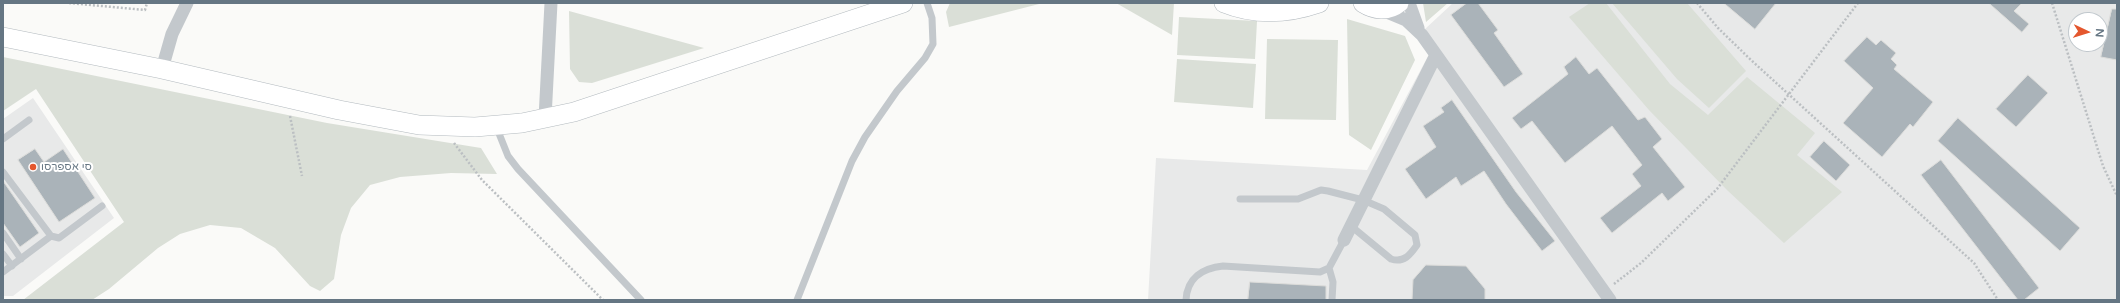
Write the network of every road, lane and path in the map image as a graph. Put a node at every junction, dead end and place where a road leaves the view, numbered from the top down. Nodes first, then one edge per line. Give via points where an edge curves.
1 (69, 3) edge
2 (148, 3) edge
3 (187, 3) edge
4 (551, 3) edge
5 (903, 3) edge
6 (927, 3) edge
7 (1224, 3) edge
8 (1319, 3) edge
9 (1362, 3) edge
10 (1400, 3) edge
11 (1409, 3) edge
12 (1697, 3) edge
13 (1858, 3) edge
14 (2052, 3) edge
15 (1382, 10) junction
16 (1422, 35) junction
17 (3, 37) edge
18 (1436, 55) junction
19 (162, 69) junction
20 (1788, 95) junction
21 (287, 98) junction
22 (545, 118) junction
23 (29, 120) dead end
24 (495, 125) junction
25 (441, 127) junction
26 (3, 139) edge
27 (3, 172) edge
28 (302, 176) dead end
29 (2117, 196) edge
30 (1240, 199) dead end
31 (1363, 200) junction
32 (102, 206) dead end
33 (1351, 226) junction
34 (3, 233) edge
35 (51, 236) junction
36 (1344, 240) joint
37 (3, 254) edge
38 (21, 259) junction
39 (12, 266) junction
40 (1329, 268) junction
41 (3, 272) edge
42 (1605, 297) edge
43 (603, 300) edge
44 (641, 300) edge
45 (797, 300) edge
46 (1186, 300) edge
47 (1332, 300) edge
48 (1998, 300) edge

1 - 2 path via 145,10
3 - 19 street via 172,34
4 - 22 street
5 - 22 main road via 594,106
6 - 45 lane via 932,18 933,44 925,58 879,114 852,161
7 - 8 main road via 1250,11 1270,13
9 - 15 main road
10 - 15 main road
11 - 16 street
12 - 20 path via 1718,28
13 - 20 path
14 - 29 path via 2103,166
15 - 16 street via 1406,20
16 - 18 street
17 - 19 main road
18 - 31 street
18 - 42 street
19 - 21 main road
20 - 42 path via 1717,189
20 - 48 path via 1974,264
21 - 25 main road via 372,117
21 - 28 path
22 - 24 main road
23 - 26 lane
24 - 25 main road
24 - 44 lane via 508,156 518,169
25 - 43 path via 482,180
27 - 35 lane
30 - 31 lane via 1298,199 1320,190
31 - 33 street
31 - 33 lane via 1384,209 1415,235 1417,245 1410,255 1402,261 1396,261
32 - 35 lane via 59,238
33 - 36 street
34 - 38 lane
35 - 38 lane
36 - 40 lane
37 - 39 lane
38 - 39 lane
39 - 41 lane
40 - 46 lane via 1320,272 1223,266 1210,268 1192,281 1186,290
40 - 47 lane via 1333,282

